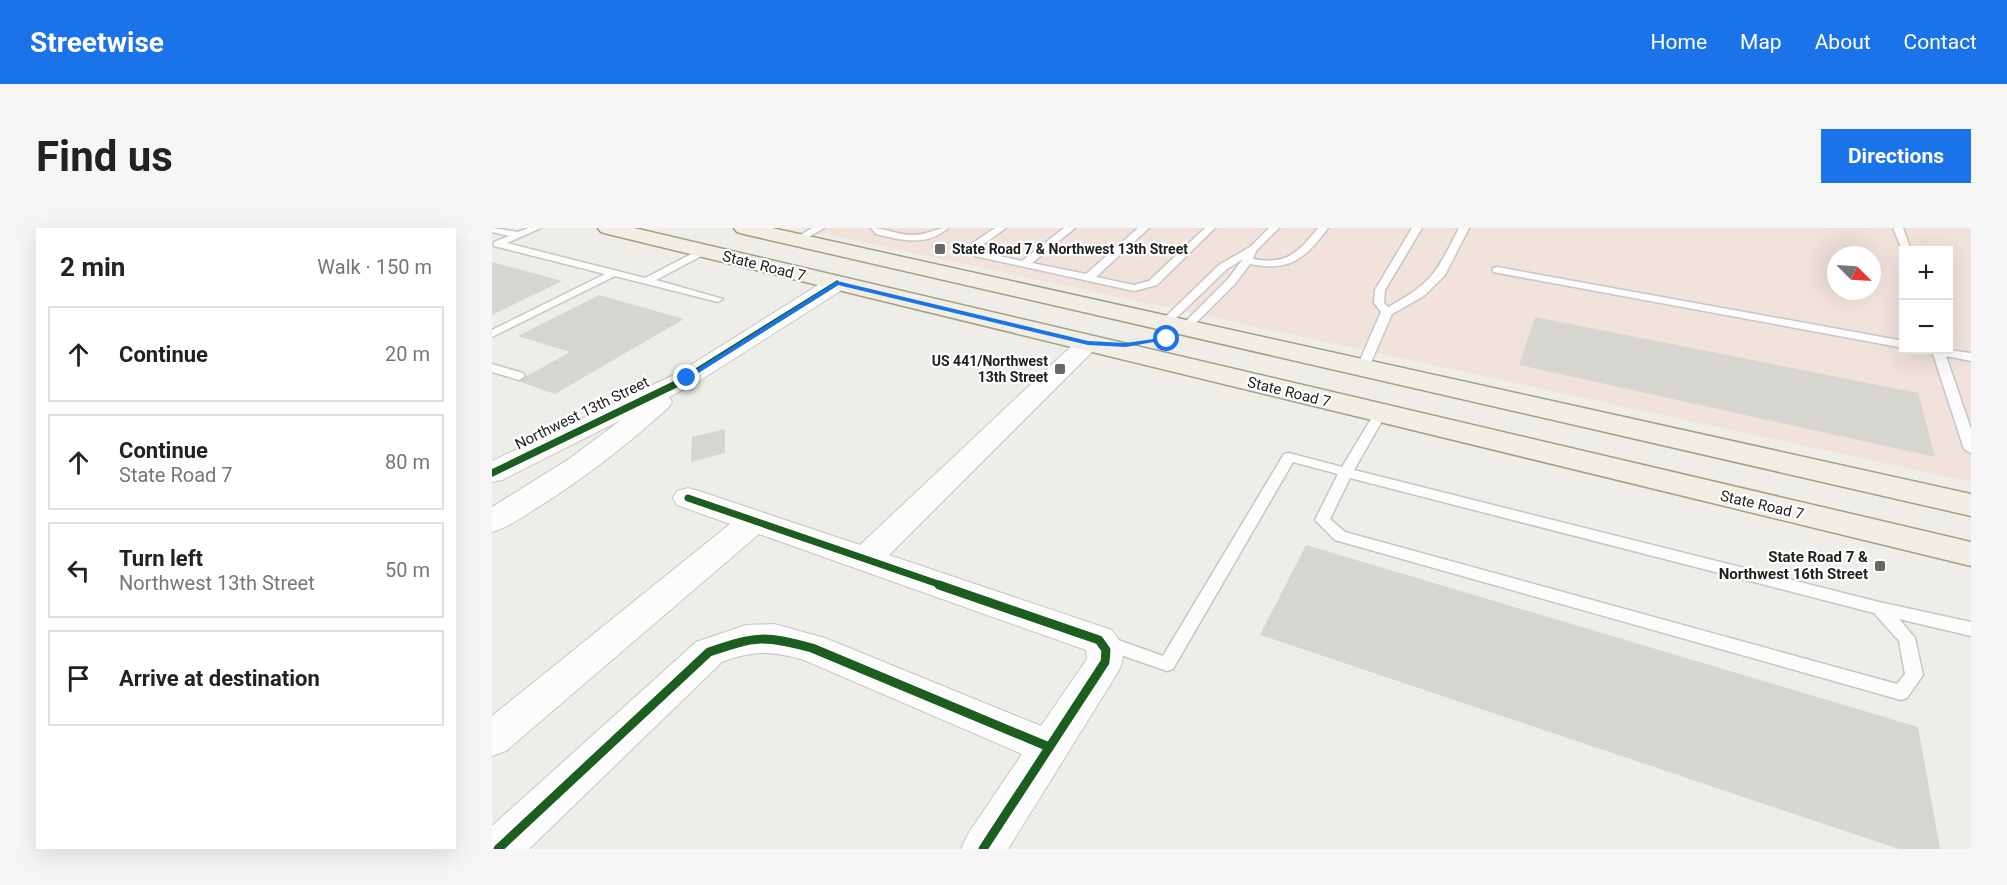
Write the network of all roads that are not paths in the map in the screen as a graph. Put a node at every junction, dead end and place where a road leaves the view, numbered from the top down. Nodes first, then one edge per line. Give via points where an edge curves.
1 (536, 228) edge
2 (608, 228) edge
3 (744, 228) edge
4 (819, 228) edge
5 (876, 228) edge
6 (943, 228) edge
7 (1001, 228) edge
8 (1070, 228) edge
9 (1144, 228) edge
10 (1210, 228) edge
11 (1272, 228) edge
12 (1323, 228) edge
13 (1417, 228) edge
14 (1464, 228) edge
15 (1898, 228) edge
16 (492, 229) edge
17 (518, 236) junction
18 (797, 240) junction
19 (495, 245) edge
20 (1905, 246) edge
21 (1253, 249) junction
22 (704, 251) junction
23 (1248, 261) junction
24 (1024, 264) junction
25 (1497, 270) dead end
26 (614, 273) junction
27 (1088, 278) junction
28 (647, 282) junction
29 (837, 283) junction
30 (718, 299) dead end
31 (1387, 312) junction
32 (1175, 326) junction
33 (492, 334) edge
34 (1088, 343) junction
35 (1899, 344) edge
36 (1953, 353) edge
37 (1937, 354) edge
38 (1971, 357) edge
39 (1363, 367) junction
40 (492, 368) edge
41 (519, 376) dead end
42 (687, 378) junction
43 (1499, 399) junction
44 (1380, 414) junction
45 (1971, 449) edge
46 (1346, 472) junction
47 (492, 473) edge
48 (688, 498) dead end
49 (1971, 506) edge
50 (492, 521) edge
51 (754, 521) junction
52 (1971, 554) edge
53 (865, 560) junction
54 (1879, 608) junction
55 (1971, 629) edge
56 (1099, 640) junction
57 (492, 739) edge
58 (1049, 747) junction
59 (498, 849) edge
60 (983, 849) edge

1 - 17 lane
2 - 22 main road, State Road 7
3 - 18 main road
4 - 18 lane
5 - 6 lane via 915,240 930,237
7 - 24 lane via 973,247 978,254
8 - 24 lane
9 - 27 lane
10 - 27 lane via 1153,284 1134,288
11 - 21 lane
12 - 23 lane via 1301,256 1266,265
13 - 31 lane via 1380,290 1379,303
14 - 31 lane via 1441,273 1420,294
15 - 20 lane
16 - 17 lane
17 - 19 lane
18 - 32 main road
19 - 26 lane
21 - 23 lane
21 - 32 lane via 1223,267
22 - 28 lane
22 - 29 main road, State Road 7
23 - 32 lane
24 - 27 lane
25 - 35 lane
26 - 28 lane
26 - 33 lane
28 - 30 lane
29 - 34 main road, State Road 7
29 - 42 street, Northwest 13th Street
31 - 39 lane
32 - 34 main road via 1167,339 1150,343
32 - 39 main road
34 - 44 main road, State Road 7
34 - 53 street
36 - 38 lane
37 - 45 lane
39 - 43 main road
39 - 44 main road via 1360,382 1366,399
40 - 41 lane
42 - 47 street, Northwest 13th Street
42 - 50 street, Northwest 13th Street via 582,465
43 - 44 main road via 1421,400
43 - 49 main road
44 - 46 lane
44 - 52 main road, State Road 7
46 - 54 lane
46 - 54 lane via 1322,520 1340,536 1901,693 1914,675 1907,638
46 - 56 lane via 1289,457 1167,664
48 - 51 street
51 - 53 street
51 - 57 street
53 - 56 street
54 - 55 lane
56 - 58 street via 1106,651 1105,662
58 - 59 street via 812,648 774,638 746,639 709,652
58 - 60 street

